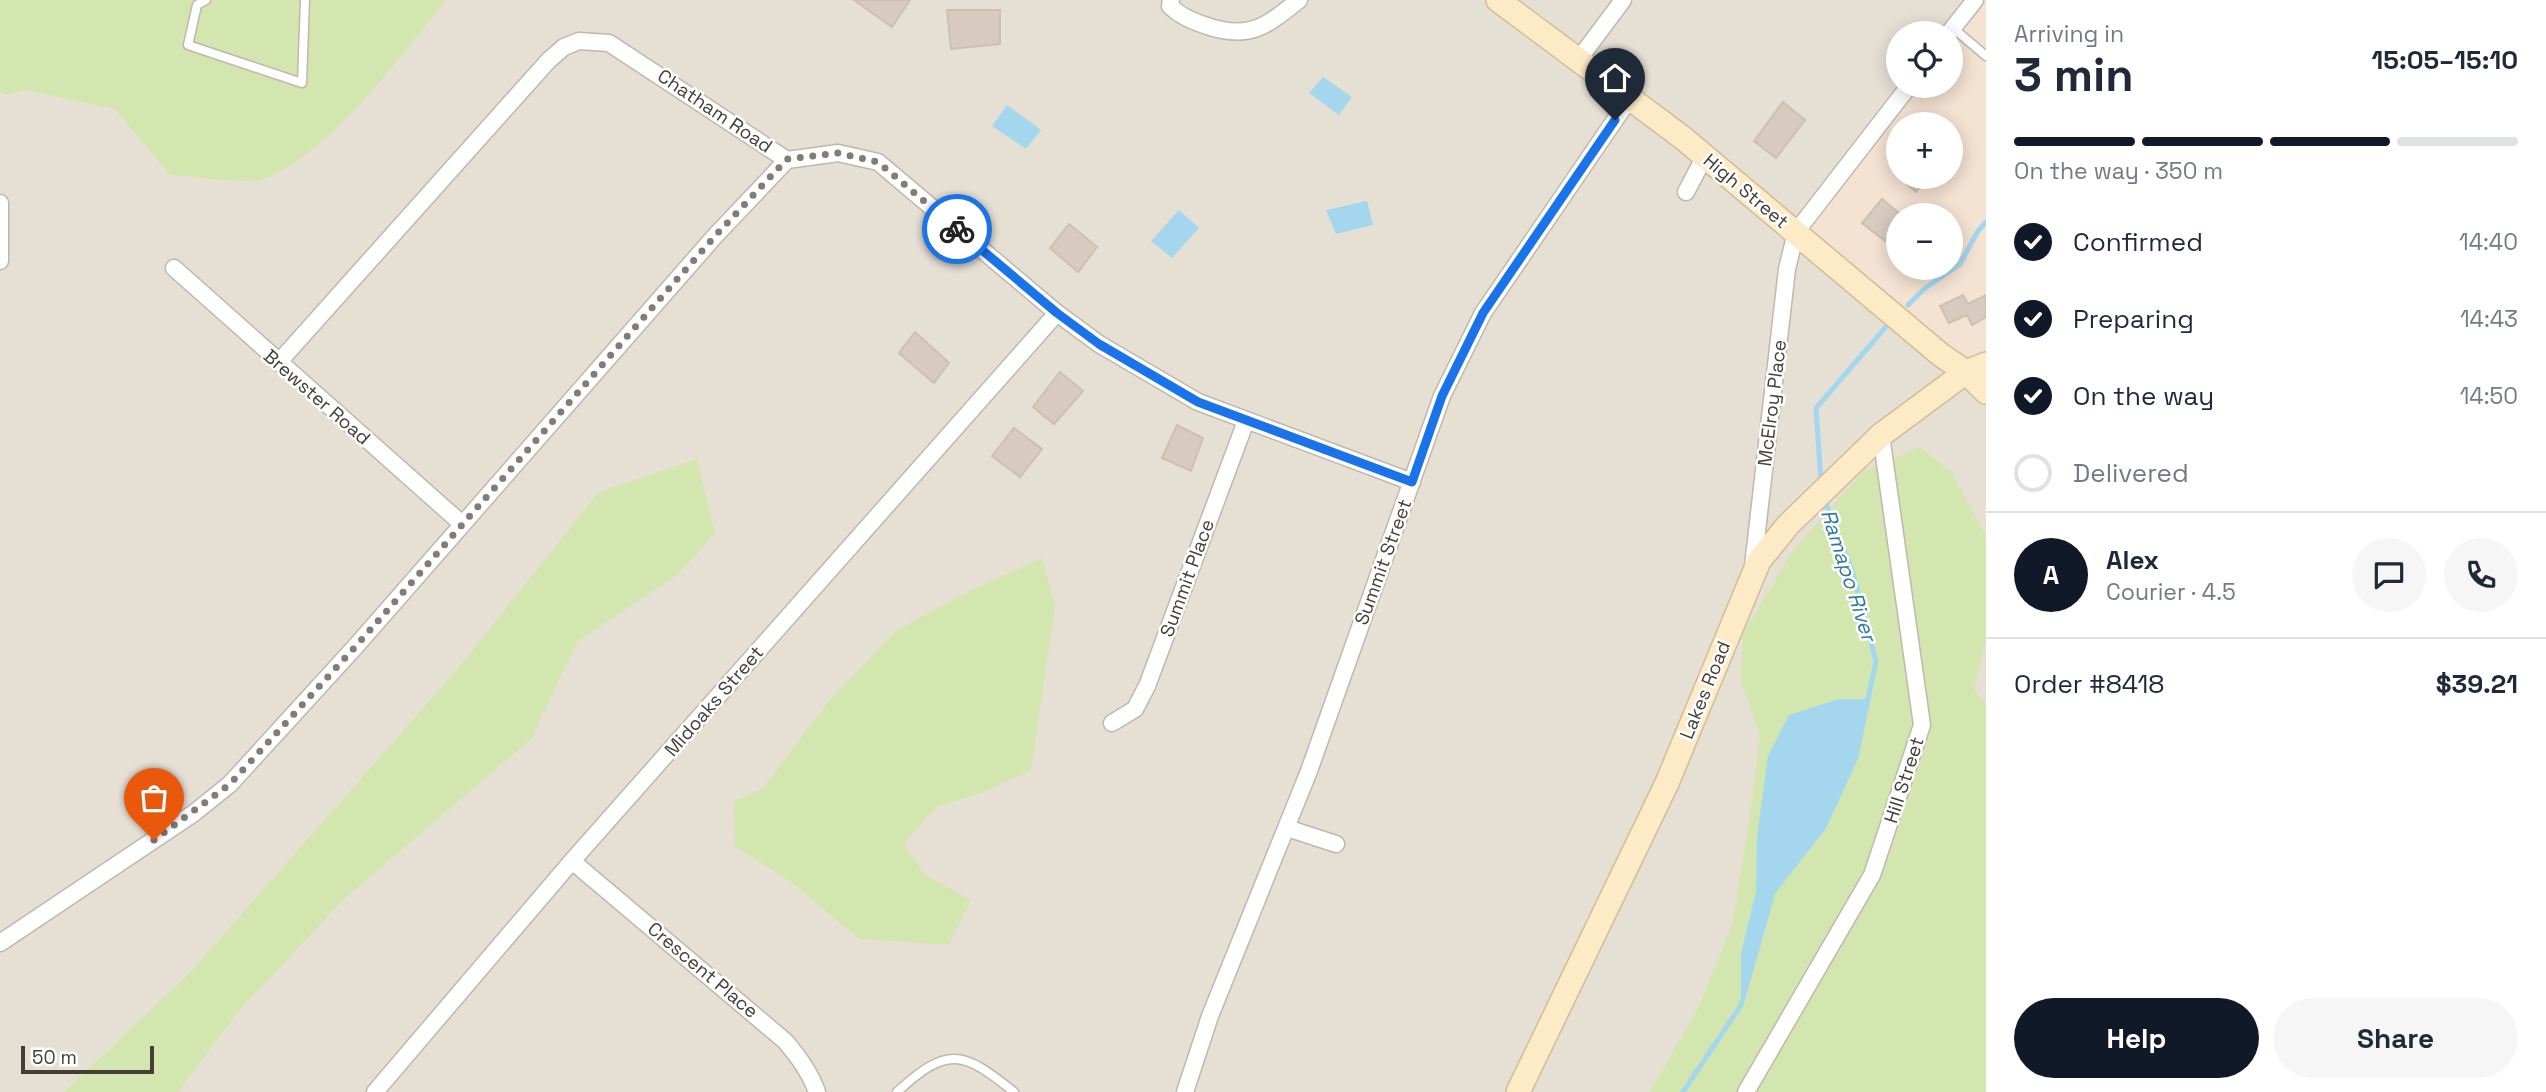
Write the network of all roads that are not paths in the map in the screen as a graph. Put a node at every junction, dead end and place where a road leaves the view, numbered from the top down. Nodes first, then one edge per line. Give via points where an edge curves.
1 (206, 0) edge
2 (305, 0) edge
3 (1171, 0) edge
4 (1299, 0) edge
5 (1498, 0) edge
6 (1623, 0) edge
7 (1975, 0) edge
8 (1959, 21) edge
9 (1963, 39) edge
10 (1986, 55) edge
11 (1579, 59) junction
12 (1630, 98) junction
13 (1900, 98) edge
14 (1705, 156) junction
15 (787, 159) junction
16 (1686, 192) dead end
17 (0, 203) edge
18 (1796, 232) junction
19 (0, 261) edge
20 (174, 268) dead end
21 (1057, 313) junction
22 (278, 363) junction
23 (1976, 368) edge
24 (1986, 392) edge
25 (1246, 422) junction
26 (1881, 435) junction
27 (1412, 482) junction
28 (462, 524) junction
29 (1752, 575) junction
30 (1112, 723) dead end
31 (1287, 828) junction
32 (1336, 844) dead end
33 (572, 862) junction
34 (0, 943) edge
35 (384, 1089) edge
36 (817, 1092) edge
37 (897, 1092) edge
38 (1014, 1092) edge
39 (1185, 1092) edge
40 (1518, 1092) edge
41 (1746, 1092) edge

1 - 2 lane via 197,5 188,45 302,82
3 - 4 street via 1170,6 1178,14 1236,32 1264,26
5 - 11 main road, High Street
6 - 11 street
7 - 8 street
9 - 10 lane
11 - 12 main road, High Street
12 - 14 main road, High Street
12 - 27 street, Summit Street via 1483,313 1442,396
13 - 18 street
14 - 16 street
14 - 18 main road, High Street
15 - 21 street, Chatham Road via 838,153 878,162
15 - 22 street, Chatham Road via 609,43 579,41 564,47
15 - 28 street
17 - 19 street
18 - 23 main road, High Street via 1941,355
18 - 29 street, McElroy Place via 1787,269
20 - 22 street, Brewster Road
21 - 25 street, Chatham Road via 1099,344 1198,402
21 - 33 street, Midoaks Street
22 - 28 street, Brewster Road
23 - 24 main road, High Street
23 - 26 main road, Lakes Road
25 - 27 street, Chatham Road
25 - 30 street, Summit Place via 1147,686 1135,709
26 - 29 main road, Lakes Road via 1788,525
26 - 41 street, Hill Street via 1922,725 1872,876
27 - 31 street, Summit Street
28 - 34 street via 230,784
29 - 40 main road, Lakes Road via 1667,783
31 - 32 street
31 - 39 street, Summit Street via 1210,1016
33 - 35 street, Midoaks Street
33 - 36 street, Crescent Place via 785,1041 801,1059
37 - 38 lane via 923,1070 948,1059 982,1066

